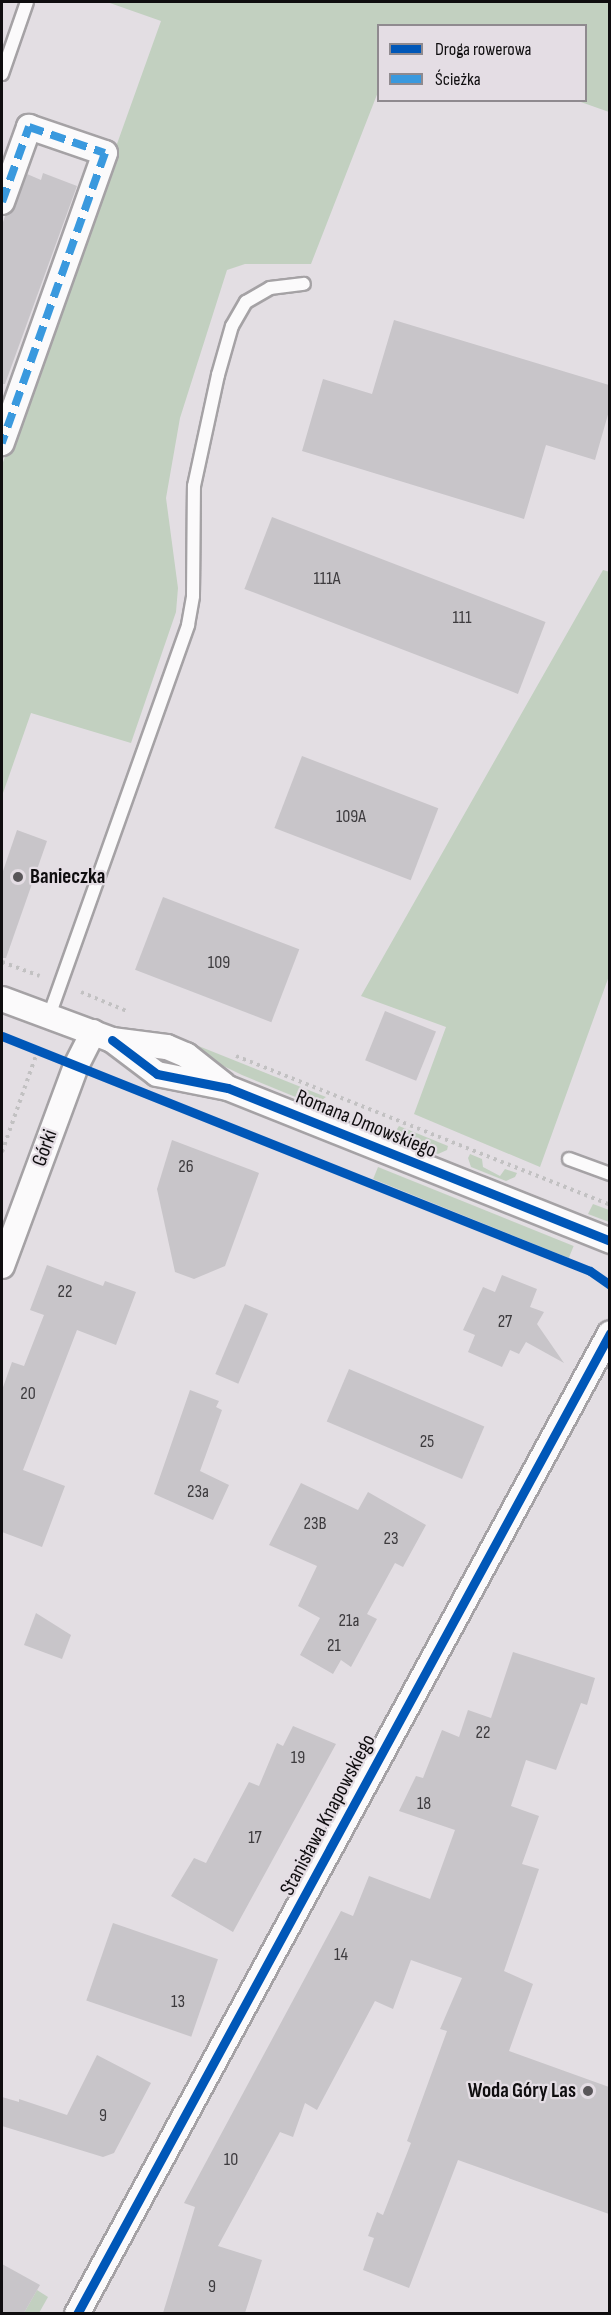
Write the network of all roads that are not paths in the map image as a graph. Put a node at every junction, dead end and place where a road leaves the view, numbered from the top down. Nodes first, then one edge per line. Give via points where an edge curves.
1 (27, 2) edge
2 (2, 74) edge
3 (2, 202) edge
4 (304, 284) dead end
5 (2, 443) edge
6 (2, 999) edge
7 (49, 1016) junction
8 (103, 1036) junction
9 (569, 1159) dead end
10 (609, 1174) edge
11 (609, 1241) edge
12 (3, 1259) edge
13 (609, 1334) edge
14 (77, 2313) edge

1 - 2 lane
3 - 5 street via 29,127 105,153
4 - 7 lane via 270,288 246,302 232,326 194,486 193,596 188,625
6 - 7 street, Romana Dmowskiego
7 - 8 street, Romana Dmowskiego
8 - 11 street, Romana Dmowskiego via 157,1074 228,1088
8 - 12 street, Górki via 75,1066
9 - 10 lane
13 - 14 street, Stanisława Knapowskiego

